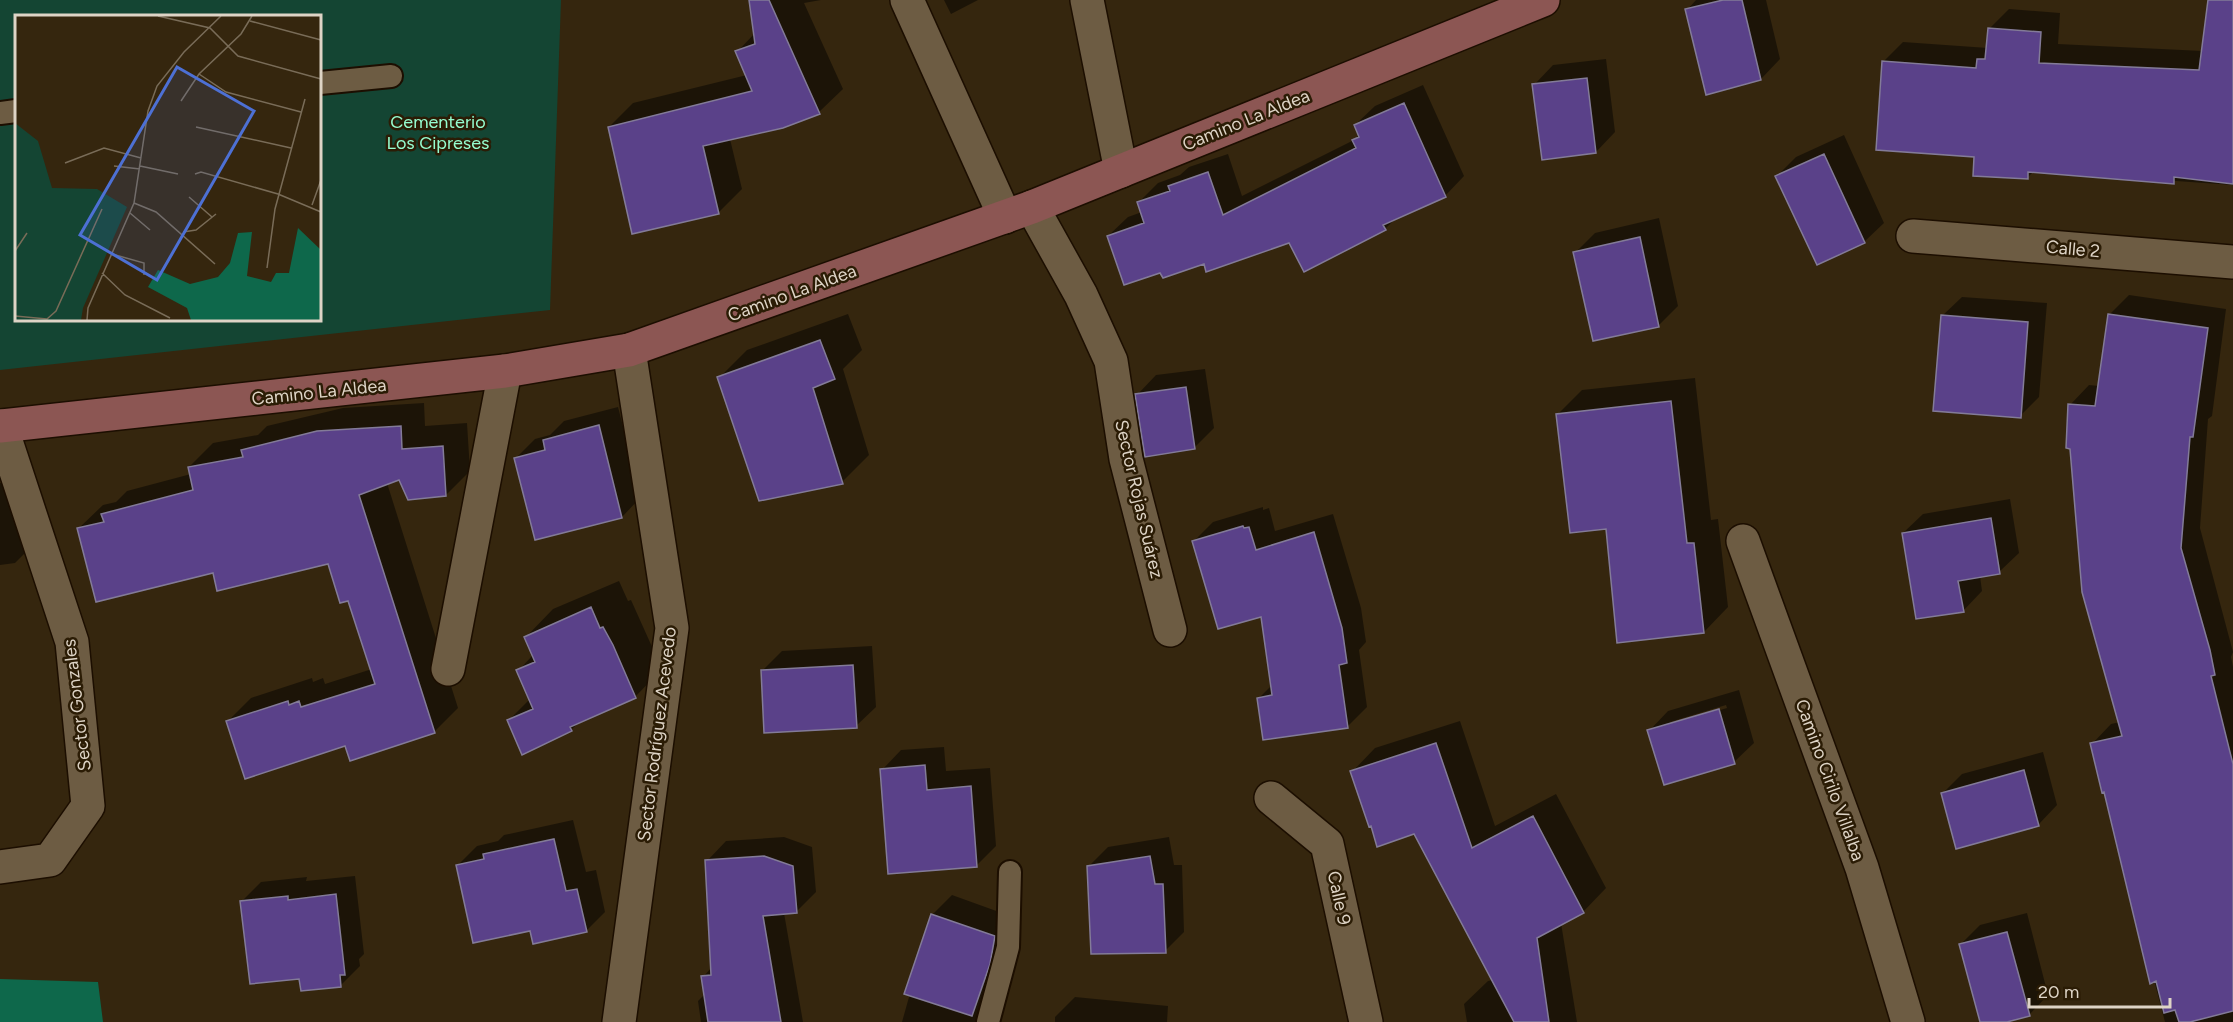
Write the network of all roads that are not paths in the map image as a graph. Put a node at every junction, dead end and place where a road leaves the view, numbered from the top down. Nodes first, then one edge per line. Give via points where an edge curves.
1 (907, 0) edge
2 (1087, 0) edge
3 (1543, 0) edge
4 (391, 76) dead end
5 (321, 83) edge
6 (15, 111) edge
7 (0, 113) edge
8 (1120, 171) junction
9 (1018, 212) junction
10 (1913, 236) dead end
11 (2233, 262) edge
12 (629, 350) junction
13 (505, 371) junction
14 (1, 426) edge
15 (1743, 541) dead end
16 (1170, 630) dead end
17 (448, 669) dead end
18 (1271, 798) dead end
19 (0, 867) edge
20 (1010, 872) dead end
21 (624, 1019) edge
22 (988, 1022) edge
23 (1366, 1022) edge
24 (1908, 1022) edge

1 - 9 street, Sector Rojas Suárez
2 - 8 street
3 - 8 street, Camino La Aldea
4 - 5 lane
6 - 7 lane
8 - 9 street, Camino La Aldea
9 - 12 street, Camino La Aldea
9 - 16 street, Sector Rojas Suárez via 1081,295 1111,361 1126,459
10 - 11 street, Calle 2
12 - 13 street, Camino La Aldea
12 - 21 street, Sector Rodríguez Acevedo via 672,628
13 - 14 street, Camino La Aldea
13 - 17 street
14 - 19 street, Sector Gonzales via 72,642 88,806 50,860
15 - 24 street, Camino Cirilo Villalba via 1862,868
18 - 23 street, Calle 9 via 1327,844
20 - 22 lane via 1008,947

